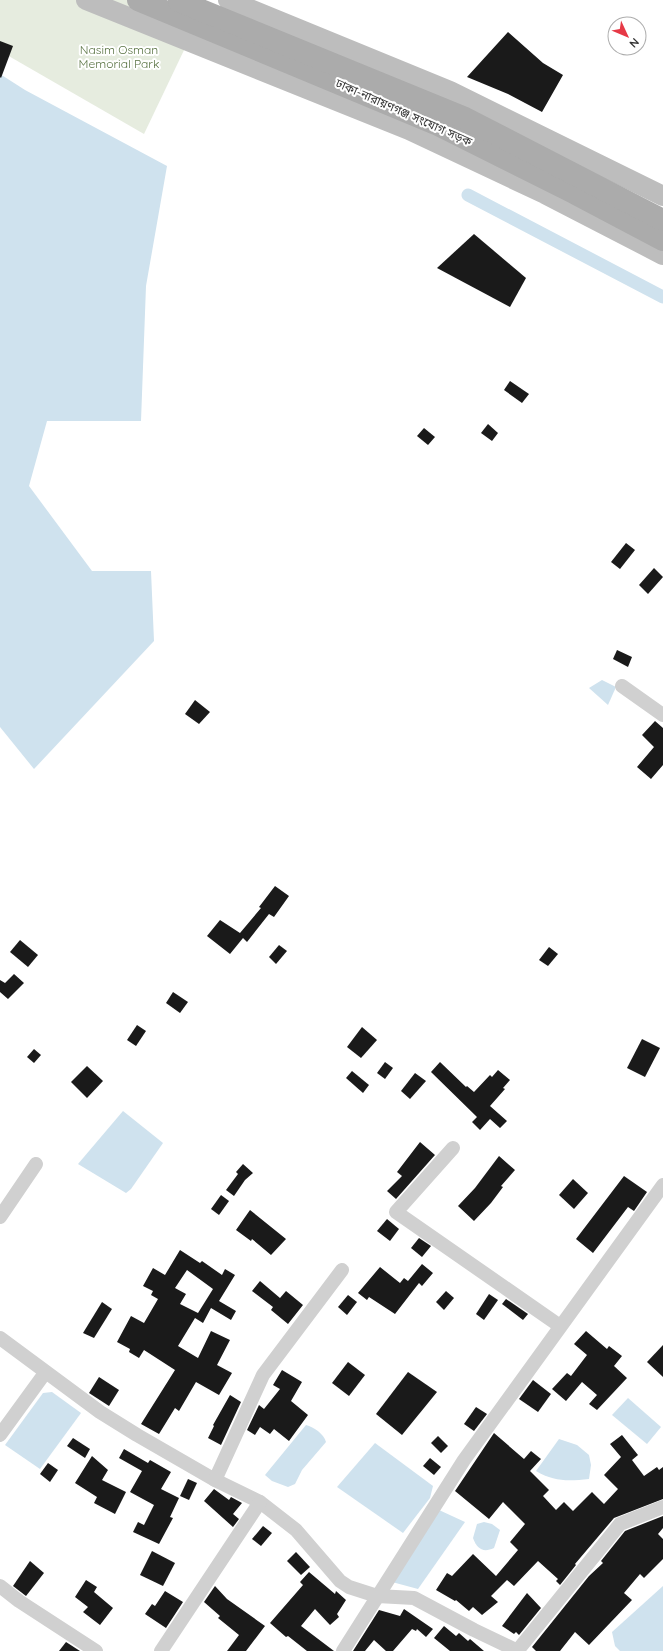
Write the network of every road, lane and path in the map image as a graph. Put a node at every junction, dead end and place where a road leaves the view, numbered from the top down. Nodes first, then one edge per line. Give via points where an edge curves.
1 (86, 0) edge
2 (138, 0) edge
3 (176, 0) edge
4 (228, 0) edge
5 (663, 196) edge
6 (663, 220) edge
7 (663, 240) edge
8 (663, 256) edge
9 (622, 686) dead end
10 (663, 715) edge
11 (453, 1148) dead end
12 (36, 1164) dead end
13 (663, 1185) edge
14 (0, 1217) edge
15 (342, 1270) dead end
16 (560, 1326) junction
17 (0, 1338) edge
18 (45, 1373) junction
19 (0, 1435) edge
20 (215, 1480) junction
21 (260, 1502) junction
22 (663, 1508) edge
23 (0, 1586) edge
24 (377, 1596) junction
25 (518, 1650) edge
26 (96, 1651) edge
27 (161, 1651) edge
28 (343, 1651) edge

1 - 8 street via 409,130 545,194
2 - 7 main road, ঢাকা-নারায়ণগঞ্জ সংযোগ সড়ক via 436,124
3 - 6 main road, ঢাকা-নারায়ণগঞ্জ সংযোগ সড়ক via 465,118
4 - 5 street via 450,90
9 - 10 street
11 - 16 street via 396,1212
12 - 14 street
13 - 16 street
15 - 20 street via 263,1375
16 - 24 street via 464,1460
17 - 18 street
18 - 19 street
18 - 20 street via 106,1416
20 - 21 street
21 - 24 street via 296,1530 340,1581 349,1587
21 - 27 street
22 - 25 street via 620,1524
23 - 26 street
24 - 25 street via 414,1598
24 - 28 street

